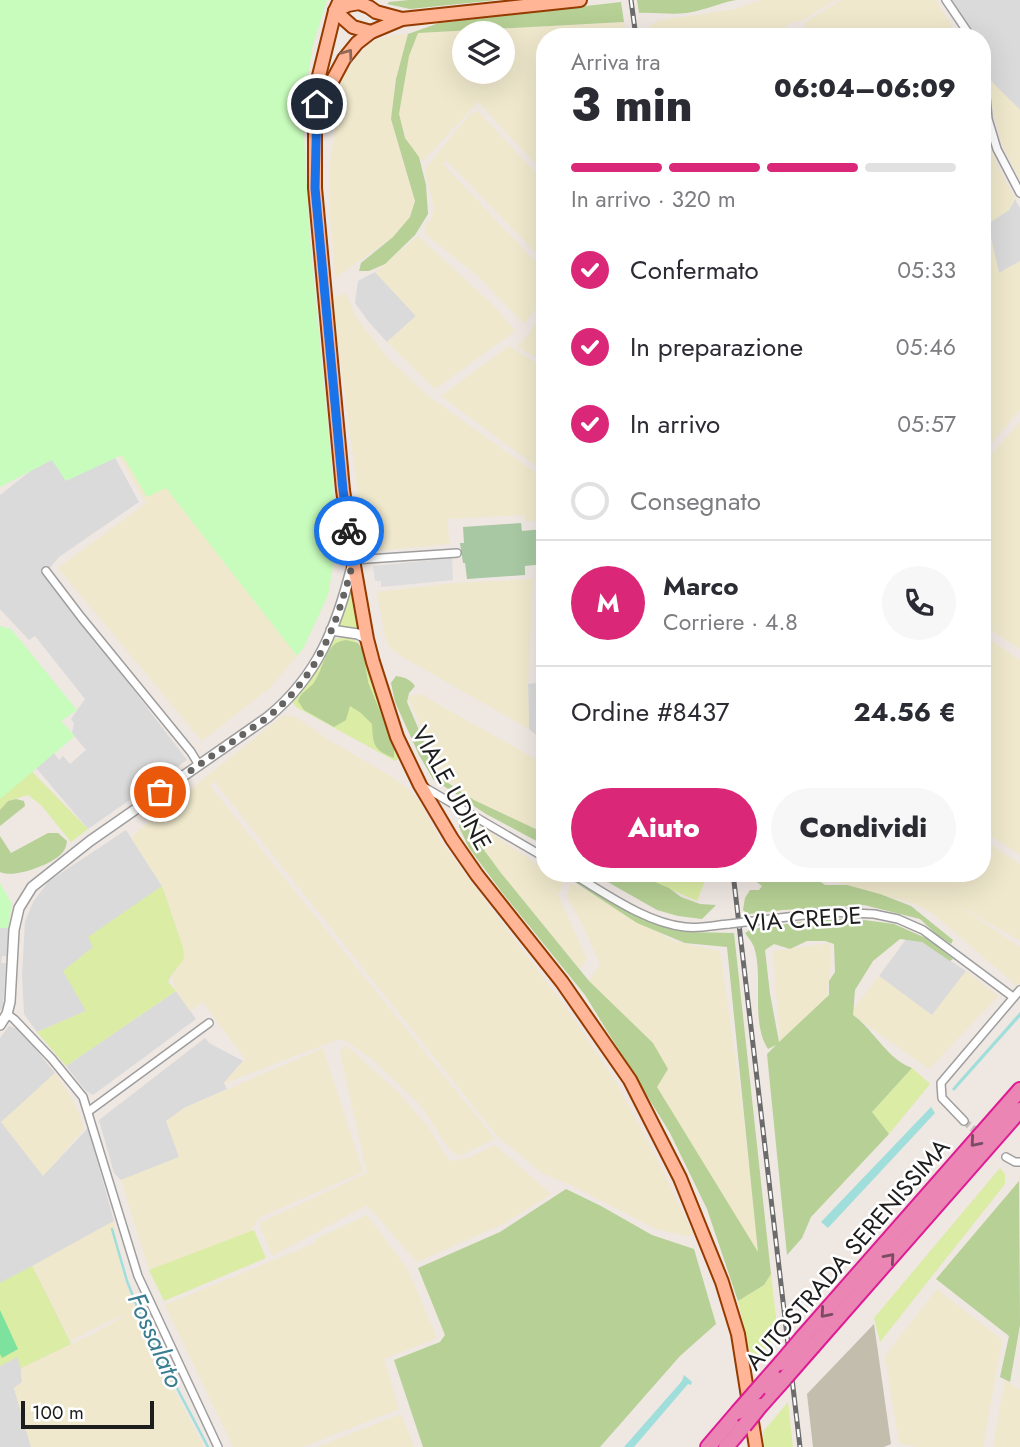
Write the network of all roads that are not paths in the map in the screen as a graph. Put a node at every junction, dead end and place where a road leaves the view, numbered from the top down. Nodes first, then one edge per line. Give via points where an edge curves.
1 (580, 0) edge
2 (946, 0) edge
3 (367, 3) edge
4 (338, 6) edge
5 (402, 19) junction
6 (965, 28) edge
7 (371, 32) junction
8 (315, 128) junction
9 (991, 129) edge
10 (1020, 193) edge
11 (457, 553) dead end
12 (353, 561) junction
13 (46, 570) dead end
14 (331, 630) junction
15 (367, 639) junction
16 (200, 765) junction
17 (420, 785) junction
18 (536, 852) edge
19 (588, 882) edge
20 (1020, 990) edge
21 (1013, 997) junction
22 (10, 1017) junction
23 (209, 1023) dead end
24 (0, 1025) edge
25 (1020, 1090) edge
26 (1020, 1110) edge
27 (89, 1111) junction
28 (964, 1121) tunnel mouth
29 (1006, 1157) dead end
30 (1020, 1162) edge
31 (808, 1342) junction
32 (783, 1371) junction
33 (741, 1419) junction
34 (218, 1447) edge
35 (708, 1447) edge
36 (726, 1447) edge
37 (756, 1447) edge

1 - 5 main road
2 - 6 street
3 - 4 main road
3 - 5 main road via 376,12
4 - 7 main road via 353,27
4 - 8 main road, VIALE UDINE via 318,80
5 - 7 main road
8 -> 7 main road via 344,59
8 - 12 main road, VIALE UDINE via 315,188
9 - 10 street
11 - 12 street
12 - 14 street
12 - 15 main road, VIALE UDINE
13 - 16 street
14 - 15 street
14 - 16 street via 308,675 284,704
15 - 17 main road, VIALE UDINE via 397,737
16 - 22 street via 32,887 19,908 14,930
17 - 18 street
17 - 37 main road, VIALE UDINE via 477,875 562,982 630,1080 680,1178 738,1334
19 - 21 street, VIA CREDE, bridge via 663,923 688,928 830,912 898,919 923,930
20 - 21 street
21 - 28 street via 940,1083 942,1098
22 - 24 street
22 - 27 street via 52,1059
23 - 27 street
25 -> 31 highway, AUTOSTRADA SERENISSIMA
31 -> 26 highway, AUTOSTRADA SERENISSIMA
27 - 34 street via 138,1276
29 - 30 street
31 - 32 highway, AUTOSTRADA SERENISSIMA, bridge
32 - 33 highway, AUTOSTRADA SERENISSIMA, bridge via 760,1406
32 - 33 highway, AUTOSTRADA SERENISSIMA, bridge via 759,1388
33 - 35 highway, AUTOSTRADA SERENISSIMA
33 - 36 highway, AUTOSTRADA SERENISSIMA

